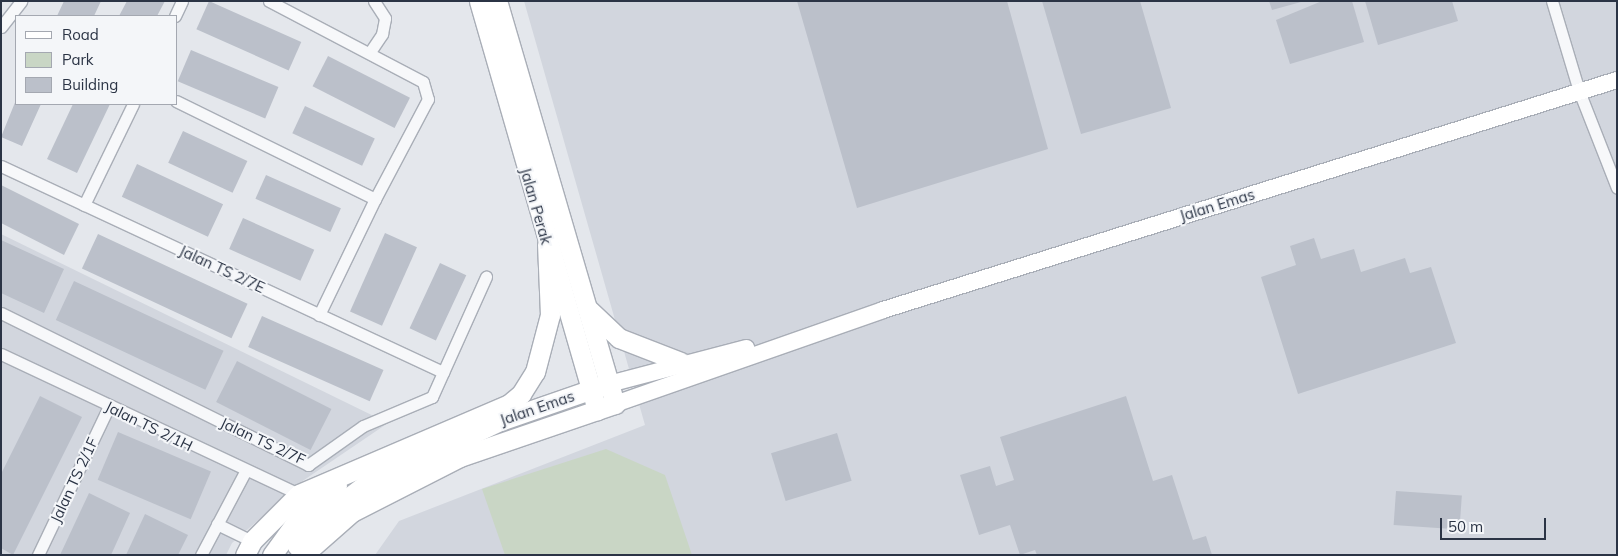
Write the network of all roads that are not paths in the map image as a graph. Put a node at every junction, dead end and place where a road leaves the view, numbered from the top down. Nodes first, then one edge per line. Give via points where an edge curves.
1 (21, 1) edge
2 (182, 1) edge
3 (268, 1) edge
4 (374, 1) edge
5 (479, 1) edge
6 (497, 1) edge
7 (1552, 1) edge
8 (175, 15) edge
9 (1, 27) edge
10 (370, 52) junction
11 (1617, 80) edge
12 (1579, 91) junction
13 (178, 102) edge
14 (133, 105) edge
15 (1, 166) edge
16 (1617, 188) edge
17 (375, 199) junction
18 (84, 205) junction
19 (547, 244) junction
20 (486, 277) dead end
21 (586, 307) junction
22 (1, 313) edge
23 (319, 315) junction
24 (818, 332) junction
25 (1, 354) edge
26 (681, 362) junction
27 (443, 372) junction
28 (609, 384) junction
29 (590, 390) junction
30 (615, 404) junction
31 (109, 406) junction
32 (596, 410) junction
33 (372, 462) junction
34 (245, 472) junction
35 (299, 494) junction
36 (217, 524) junction
37 (320, 537) junction
38 (248, 548) edge
39 (38, 555) edge
40 (201, 555) edge
41 (272, 555) edge
42 (291, 555) edge
43 (303, 555) edge
44 (311, 555) edge

1 - 9 street
2 - 8 street
3 - 10 street
4 - 10 street via 385,18 382,34
5 - 19 main road, Jalan Perak
6 - 21 main road, Jalan Perak
7 - 12 street
10 - 17 street via 415,75 428,99
11 - 12 main road, Jalan Emas
12 - 16 street
12 - 24 main road, Jalan Emas
13 - 17 street
14 - 18 street
15 - 18 street, Jalan TS 2/7E
17 - 23 street
18 - 23 street, Jalan TS 2/7E
19 - 29 main road, Jalan Perak
19 - 33 main road via 550,315 535,372 521,394 509,404
20 - 27 street, Jalan TS 2/7F
21 - 26 main road via 619,338
21 - 28 main road, Jalan Perak
22 - 27 street, Jalan TS 2/7F via 308,465 380,418 432,397
23 - 27 street, Jalan TS 2/7E
24 - 26 main road, Jalan Emas
24 - 30 main road, Jalan Emas
25 - 31 street, Jalan TS 2/1H
26 - 28 main road, Jalan Emas
28 - 29 main road, Jalan Emas
28 - 30 main road, Jalan Perak
29 - 32 main road, Jalan Perak
29 - 42 main road, Jalan Emas via 500,420 366,484 314,523
30 - 32 main road, Jalan Emas
31 - 34 street, Jalan TS 2/1H
31 - 39 street, Jalan TS 2/1F
32 - 37 main road, Jalan Emas via 460,458 352,512
33 - 35 main road
33 - 41 main road via 304,510
34 - 35 street, Jalan TS 2/1H
34 - 36 street
35 - 38 main road
36 - 38 street
36 - 40 street
37 - 43 main road, Jalan Emas
37 - 44 main road

